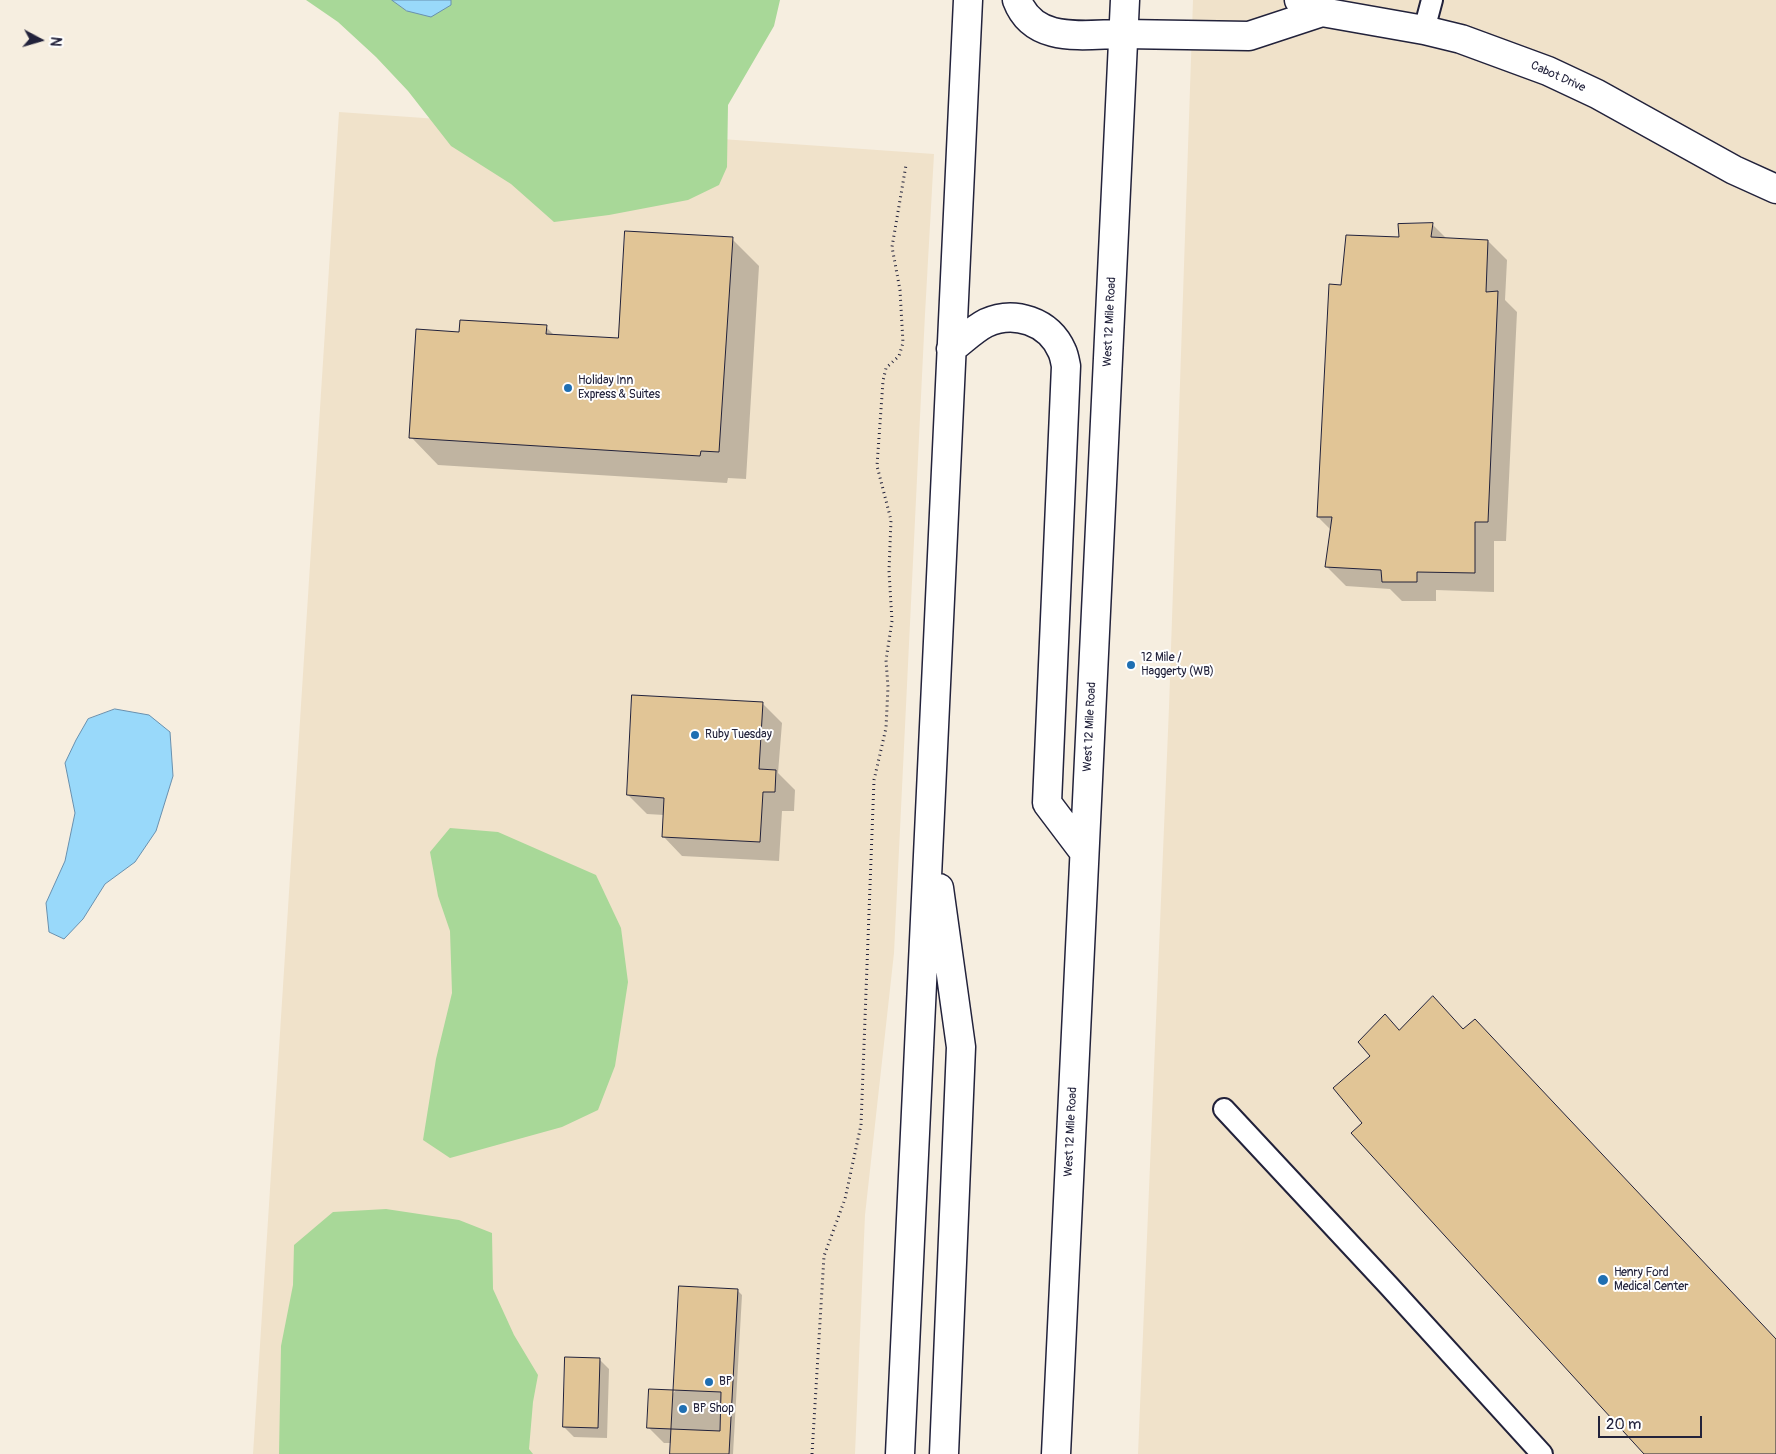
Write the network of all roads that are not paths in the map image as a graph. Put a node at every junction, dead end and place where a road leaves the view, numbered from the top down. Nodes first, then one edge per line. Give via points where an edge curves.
1 (968, 0) edge
2 (1017, 0) edge
3 (1125, 0) edge
4 (1432, 0) edge
5 (1310, 6) edge
6 (1424, 30) junction
7 (1124, 34) junction
8 (1776, 189) edge
9 (952, 349) junction
10 (930, 820) junction
11 (1084, 852) junction
12 (1224, 1109) dead end
13 (900, 1454) edge
14 (944, 1454) edge
15 (1056, 1454) edge
16 (1542, 1454) edge

1 - 9 main road
2 - 7 main road, Cabot Drive via 1027,18 1048,32 1061,35
3 - 7 main road, West 12 Mile Road
4 - 6 lane
5 - 6 main road, Cabot Drive
5 - 7 main road, Cabot Drive via 1249,36
6 - 8 main road, Cabot Drive via 1461,39 1548,71
7 - 11 main road, West 12 Mile Road
9 - 10 main road
9 - 11 main road via 984,324 998,318 1014,317 1043,327 1058,344 1066,366 1047,803
10 - 13 main road
10 - 14 main road via 961,1047
11 - 15 main road, West 12 Mile Road
12 - 16 lane

